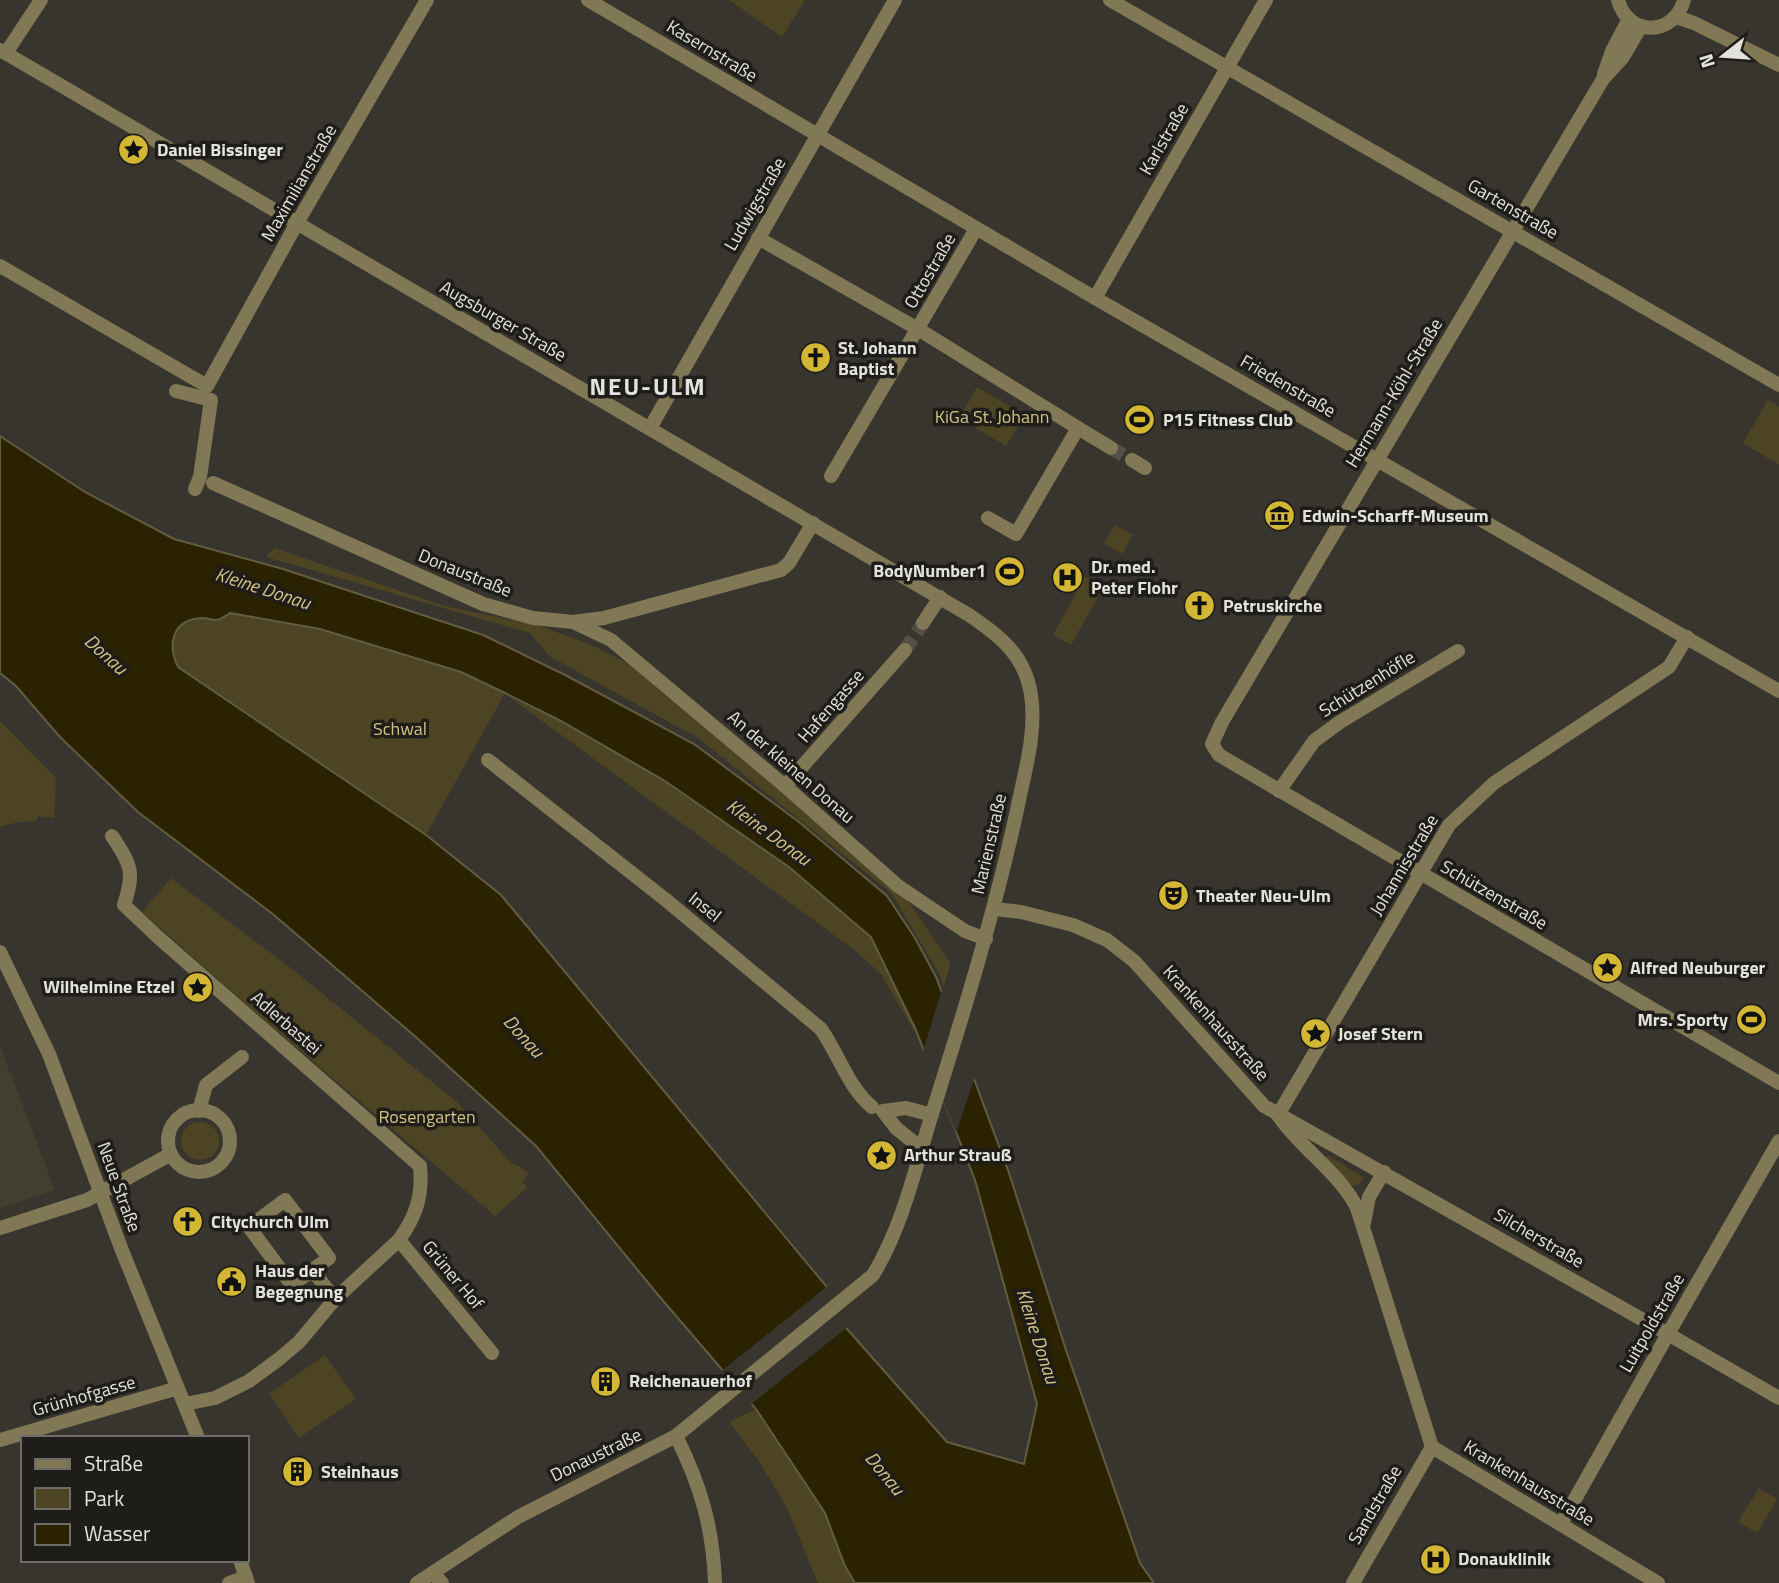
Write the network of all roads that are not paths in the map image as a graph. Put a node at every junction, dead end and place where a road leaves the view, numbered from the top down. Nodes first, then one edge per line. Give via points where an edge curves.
1 (41, 0) edge
2 (427, 0) edge
3 (588, 0) edge
4 (895, 0) edge
5 (1110, 0) edge
6 (1266, 0) edge
7 (1617, 2) edge
8 (1680, 9) edge
9 (1635, 23) junction
10 (3, 51) edge
11 (1779, 65) edge
12 (1227, 68) junction
13 (816, 135) junction
14 (297, 223) junction
15 (976, 229) junction
16 (1513, 231) junction
17 (758, 238) junction
18 (0, 266) edge
19 (1095, 298) junction
20 (918, 329) junction
21 (1779, 385) edge
22 (176, 391) dead end
23 (650, 428) junction
24 (1078, 428) junction
25 (1111, 448) tunnel mouth
26 (1377, 460) junction
27 (831, 476) dead end
28 (988, 518) dead end
29 (813, 523) junction
30 (940, 597) junction
31 (573, 622) junction
32 (923, 624) tunnel mouth
33 (1687, 637) junction
34 (905, 650) tunnel mouth
35 (1458, 651) dead end
36 (1779, 691) edge
37 (1031, 694) joint
38 (1220, 726) joint
39 (488, 760) dead end
40 (785, 786) junction
41 (1279, 792) junction
42 (112, 836) dead end
43 (1419, 874) junction
44 (994, 909) junction
45 (986, 939) junction
46 (0, 952) edge
47 (242, 1057) dead end
48 (1779, 1083) edge
49 (872, 1107) dead end
50 (199, 1111) junction
51 (932, 1115) junction
52 (1278, 1115) junction
53 (1779, 1141) edge
54 (922, 1149) junction
55 (171, 1154) junction
56 (1384, 1172) junction
57 (100, 1193) junction
58 (0, 1228) edge
59 (1364, 1228) junction
60 (399, 1240) junction
61 (312, 1270) junction
62 (335, 1299) junction
63 (1668, 1334) junction
64 (492, 1353) dead end
65 (178, 1388) junction
66 (1779, 1398) edge
67 (185, 1404) junction
68 (197, 1436) edge
69 (676, 1436) junction
70 (0, 1440) edge
71 (1433, 1447) junction
72 (1561, 1524) junction
73 (241, 1562) edge
74 (438, 1578) edge
75 (247, 1580) edge
76 (229, 1583) edge
77 (417, 1583) edge
78 (715, 1583) edge
79 (1353, 1583) edge
80 (1658, 1583) edge

1 - 10 street
2 - 14 street, Maximilianstraße
3 - 13 street, Kasernstraße
4 - 13 street, Ludwigstraße
5 - 12 street, Gartenstraße
6 - 12 street, Karlstraße
7 - 9 street
8 - 9 street via 1663,26
8 - 11 street via 1702,27
9 - 16 street, Hermann-Köhl-Straße via 1623,57 1603,79
10 - 14 street, Augsburger Straße
12 - 16 street, Gartenstraße
12 - 19 street, Karlstraße
13 - 15 street, Friedenstraße
13 - 17 street, Ludwigstraße
14 - 18 street, Maximilianstraße via 207,386
14 - 23 street, Augsburger Straße
15 - 19 street, Friedenstraße
15 - 20 street, Ottostraße
16 - 21 street, Gartenstraße
16 - 26 street, Hermann-Köhl-Straße
17 - 20 street
17 - 23 street, Ludwigstraße
19 - 26 street, Friedenstraße
20 - 24 street
20 - 27 street, Ottostraße
22 - 31 street, Donaustraße via 211,400 204,483 483,604 533,618
23 - 29 street, Augsburger Straße
24 - 25 street
24 - 28 street via 1016,534
26 - 33 street, Friedenstraße
26 - 38 street, Hermann-Köhl-Straße
29 - 30 street, Augsburger Straße
29 - 31 street, Donaustraße via 780,570 604,618
30 - 32 street
30 - 37 street, Augsburger Straße via 1011,647
31 - 40 street, An der kleinen Donau via 611,640
33 - 36 street, Friedenstraße
33 - 43 street, Johannisstraße via 1669,667 1486,790 1449,825
34 - 40 street, Hafengasse
35 - 41 street, Schützenhöfle via 1314,741
37 - 44 street, Marienstraße via 1029,748
38 - 41 street, Schützenstraße via 1212,740 1216,752
39 - 49 street, Insel via 821,1029 851,1083
40 - 45 street, An der kleinen Donau via 898,886
41 - 43 street, Schützenstraße
42 - 60 street, Adlerbastei via 127,858 132,880 124,905 419,1166 421,1180 413,1220
43 - 48 street, Schützenstraße
43 - 52 street, Johannisstraße
44 - 45 street, Marienstraße
44 - 52 street, Krankenhausstraße via 1073,925 1121,949
45 - 51 street, Marienstraße
46 - 57 street, Neue Straße via 49,1054
47 - 50 street via 206,1085
50 - 55 street via 189,1112 174,1124
50 - 55 street via 218,1117 229,1133 230,1144 222,1162 195,1172 177,1163
51 - 54 street, Marienstraße
51 - 54 street via 906,1108 883,1111
52 - 56 street, Silcherstraße
52 - 59 street, Krankenhausstraße via 1348,1193
53 - 63 street, Luitpoldstraße
54 - 69 street, Donaustraße via 885,1256 873,1275
55 - 57 street
56 - 59 street, Krankenhausstraße via 1369,1197
56 - 63 street, Silcherstraße
57 - 58 street
57 - 65 street, Neue Straße
59 - 71 street, Krankenhausstraße
60 - 62 street, Grüner Hof
60 - 64 street, Grüner Hof
61 - 61 street via 292,1285 249,1227 285,1200 329,1258
61 - 62 street
62 - 67 street, Grüner Hof via 299,1342 249,1381 215,1398
63 - 66 street, Silcherstraße
63 - 72 street, Luitpoldstraße
65 - 67 street, Neue Straße
65 - 70 street, Grünhofgasse
67 - 68 street, Neue Straße
69 - 74 street, Donaustraße via 518,1517
69 - 78 street via 704,1500
71 - 72 street, Krankenhausstraße
71 - 79 street, Sandstraße
72 - 80 street, Krankenhausstraße
73 - 75 street
74 - 77 street, Donaustraße
75 - 76 street

